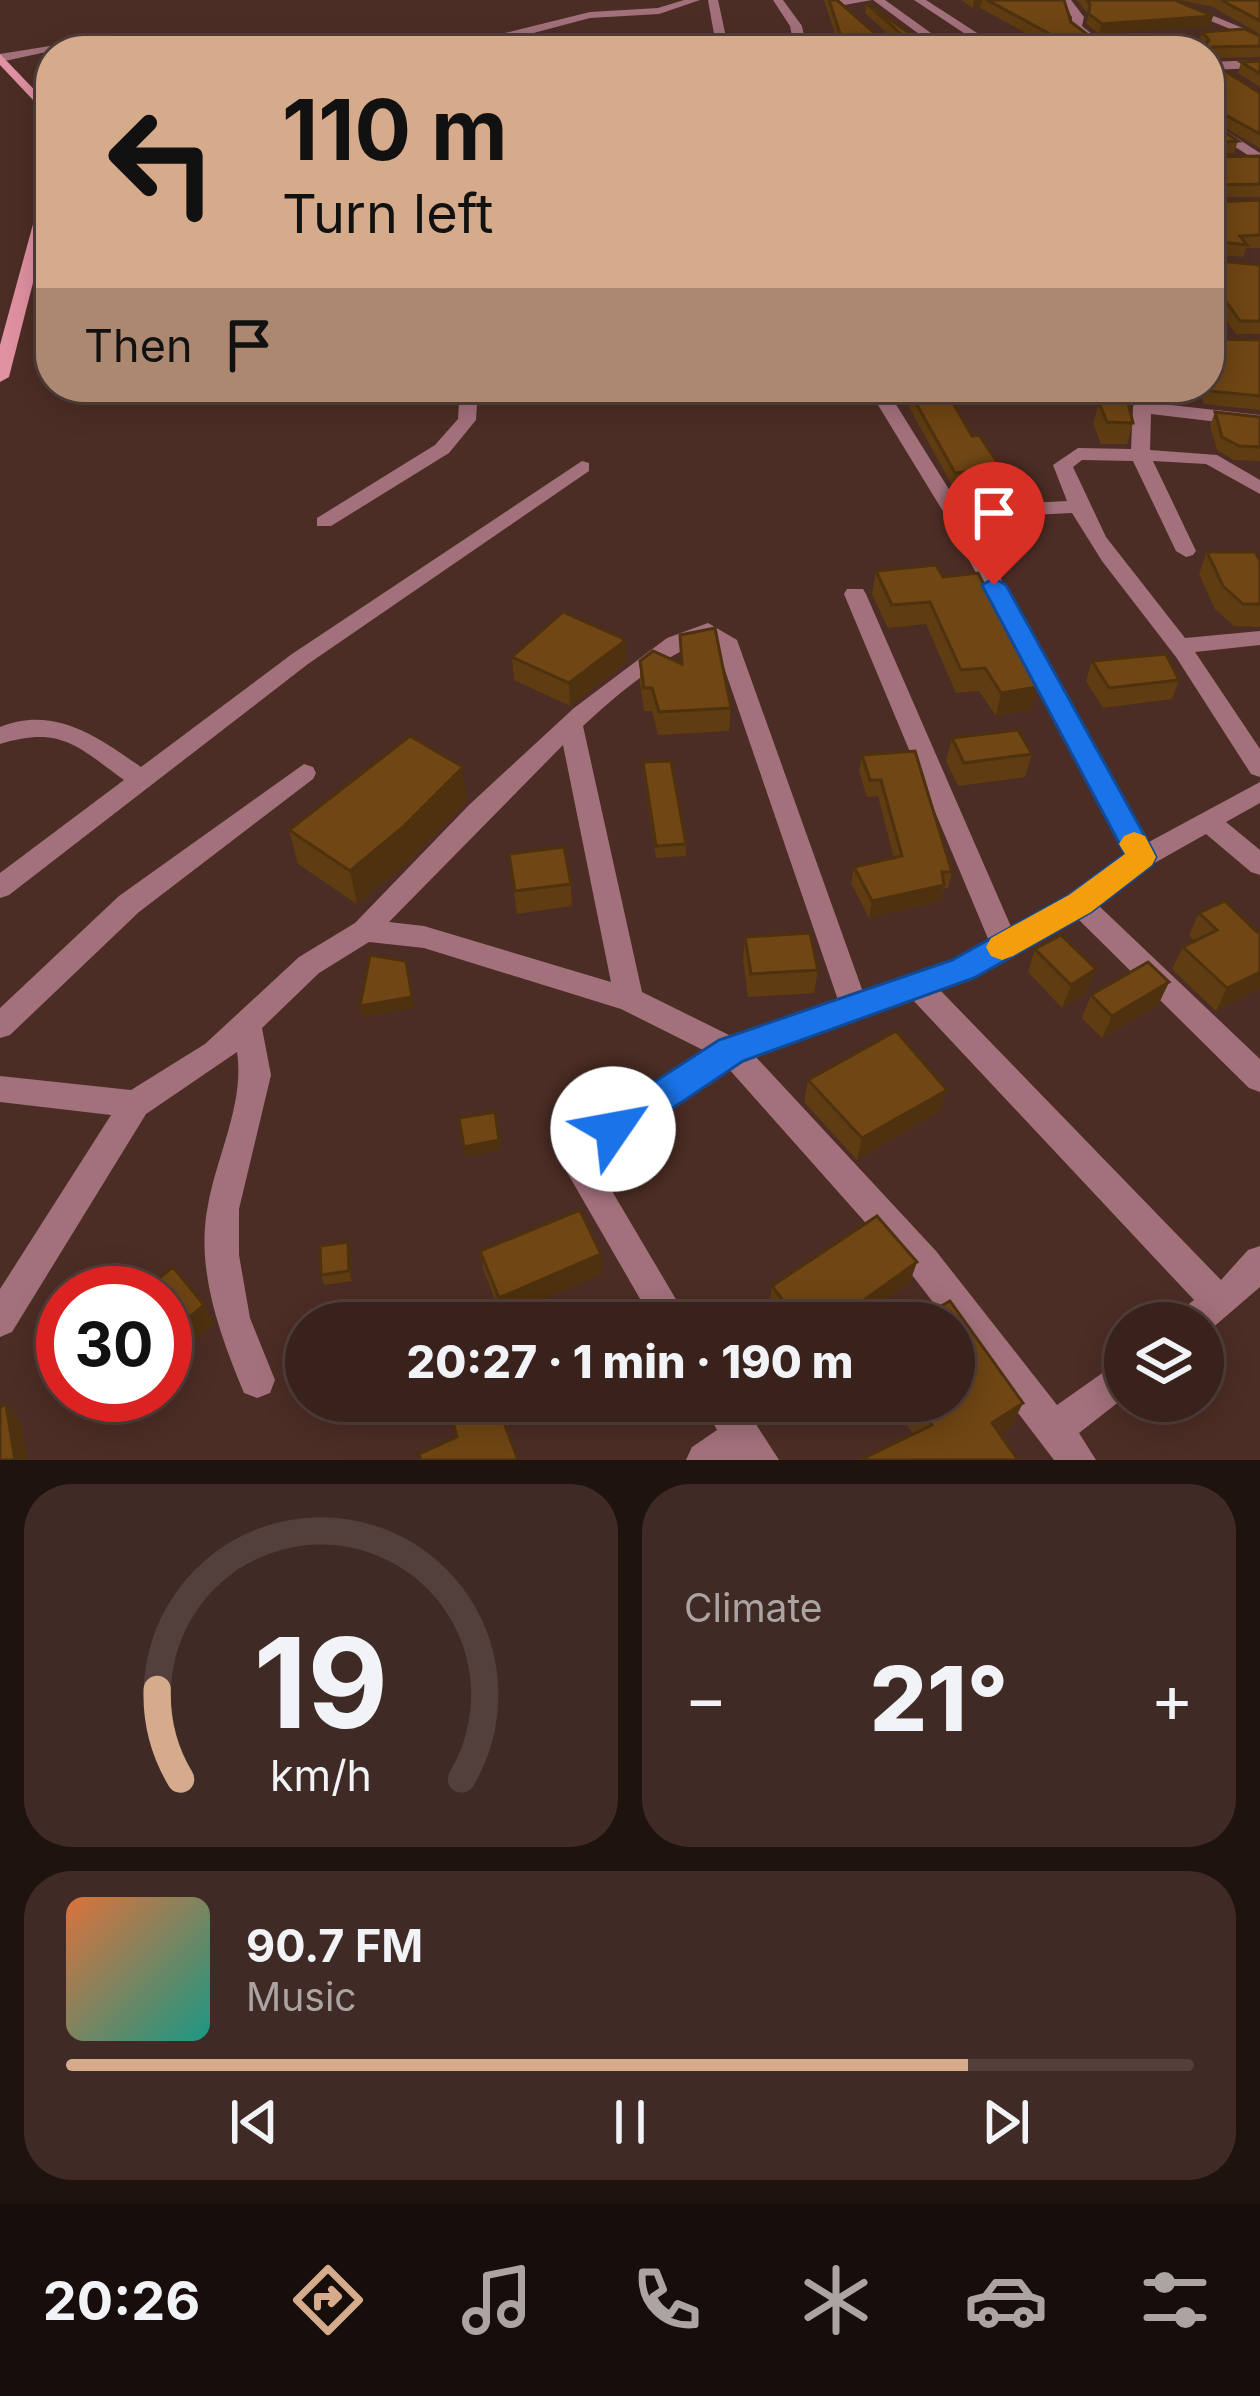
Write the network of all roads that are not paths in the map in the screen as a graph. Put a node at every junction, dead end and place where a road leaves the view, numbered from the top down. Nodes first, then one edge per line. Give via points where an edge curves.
1 (695, 0) edge
2 (712, 0) edge
3 (778, 0) edge
4 (867, 0) edge
5 (878, 0) edge
6 (920, 0) edge
7 (1065, 0) edge
8 (1165, 0) edge
9 (841, 5) edge
10 (1244, 31) junction
11 (516, 36) edge
12 (720, 36) edge
13 (798, 36) edge
14 (929, 36) edge
15 (976, 36) edge
16 (1087, 36) edge
17 (1188, 36) edge
18 (1260, 41) edge
19 (36, 52) edge
20 (0, 58) edge
21 (1224, 64) edge
22 (1260, 64) edge
23 (1224, 73) edge
24 (1240, 85) edge
25 (36, 96) edge
26 (1224, 132) edge
27 (1253, 147) edge
28 (1260, 160) edge
29 (1226, 161) edge
30 (36, 241) edge
31 (0, 377) edge
32 (468, 402) edge
33 (885, 402) edge
34 (1146, 402) edge
35 (1170, 402) edge
36 (1260, 421) edge
37 (1141, 455) junction
38 (582, 467) dead end
39 (1260, 488) edge
40 (1076, 507) junction
41 (954, 514) junction
42 (324, 523) dead end
43 (1186, 550) dead end
44 (855, 594) dead end
45 (1260, 638) edge
46 (1179, 646) junction
47 (571, 725) junction
48 (0, 736) edge
49 (1260, 768) edge
50 (304, 773) dead end
51 (142, 782) junction
52 (1260, 791) edge
53 (1208, 821) junction
54 (1142, 857) junction
55 (1260, 865) edge
56 (0, 888) edge
57 (1080, 904) junction
58 (365, 931) junction
59 (1005, 945) junction
60 (920, 988) junction
61 (629, 999) junction
62 (854, 1006) junction
63 (247, 1024) junction
64 (0, 1026) edge
65 (731, 1051) junction
66 (1260, 1078) edge
67 (0, 1089) edge
68 (135, 1104) junction
69 (1260, 1262) edge
70 (661, 1302) edge
71 (1196, 1302) edge
72 (1218, 1302) edge
73 (0, 1321) edge
74 (257, 1380) dead end
75 (1104, 1391) edge
76 (733, 1422) edge
77 (1054, 1430) junction
78 (750, 1448) edge
79 (705, 1460) edge
80 (1077, 1460) edge

1 - 11 street via 590,15
2 - 12 street
3 - 13 street
4 - 9 street
5 - 14 street
6 - 15 street
7 - 16 street
8 - 10 street
10 - 17 street
10 - 18 street
19 - 20 street
20 - 25 street
21 - 22 street
23 - 24 street
26 - 27 street
27 - 28 street
28 - 29 street
30 - 31 street
32 - 42 street via 467,420 442,449
33 - 41 street
34 - 37 street
35 - 36 street
37 - 39 street via 1210,459
37 - 40 street via 1069,457 1063,465
37 - 43 street
38 - 51 street via 300,659
40 - 41 street
40 - 46 street
41 - 54 street
44 - 59 street
45 - 46 street
46 - 49 street
47 - 58 street
47 - 61 street
47 - 62 street via 684,636 708,630 726,640
48 - 51 street via 56,728
50 - 64 street via 129,904
51 - 56 street
52 - 53 street
53 - 54 street
53 - 55 street
54 - 57 street
57 - 59 street
57 - 66 street
58 - 61 street via 424,937
58 - 63 street via 309,964
59 - 60 street
60 - 62 street
60 - 71 street
61 - 65 street
62 - 65 street
63 - 68 street
63 - 74 street via 256,1075 224,1210 222,1255 233,1318
65 - 70 street via 573,1155
65 - 77 street via 923,1263
67 - 68 street
68 - 73 street
69 - 72 street
75 - 77 street
76 - 78 street
77 - 80 street
78 - 79 street

